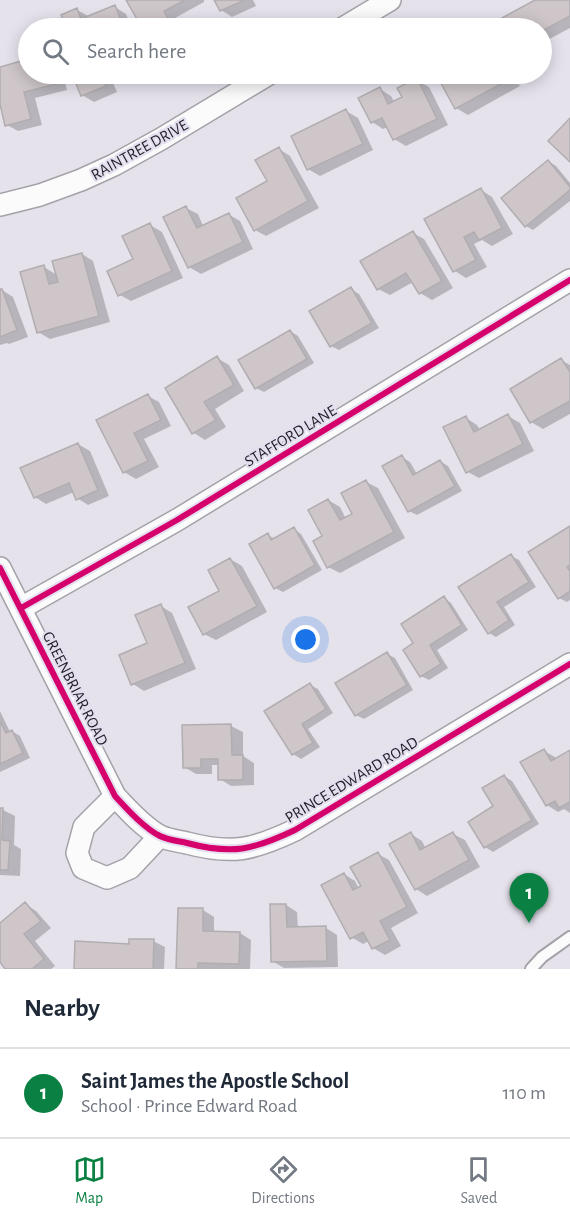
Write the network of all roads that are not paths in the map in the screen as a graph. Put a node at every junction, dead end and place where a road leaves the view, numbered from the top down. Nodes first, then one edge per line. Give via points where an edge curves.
1 (390, 0) edge
2 (360, 18) edge
3 (252, 84) edge
4 (0, 205) edge
5 (570, 280) edge
6 (0, 568) edge
7 (21, 608) junction
8 (570, 664) edge
9 (115, 796) junction
10 (134, 816) joint
11 (160, 836) junction
12 (570, 937) edge
13 (531, 969) edge

1 - 2 street
3 - 4 street, RAINTREE DRIVE via 114,165 40,195
5 - 7 street, STAFFORD LANE via 177,520
6 - 7 street, GREENBRIAR ROAD
7 - 9 street, GREENBRIAR ROAD
8 - 11 street, PRINCE EDWARD ROAD via 273,841 230,850 208,849
9 - 10 street, GREENBRIAR ROAD
9 - 11 street via 84,827 77,853 83,868 107,878 130,868
10 - 11 street, PRINCE EDWARD ROAD
12 - 13 lane

